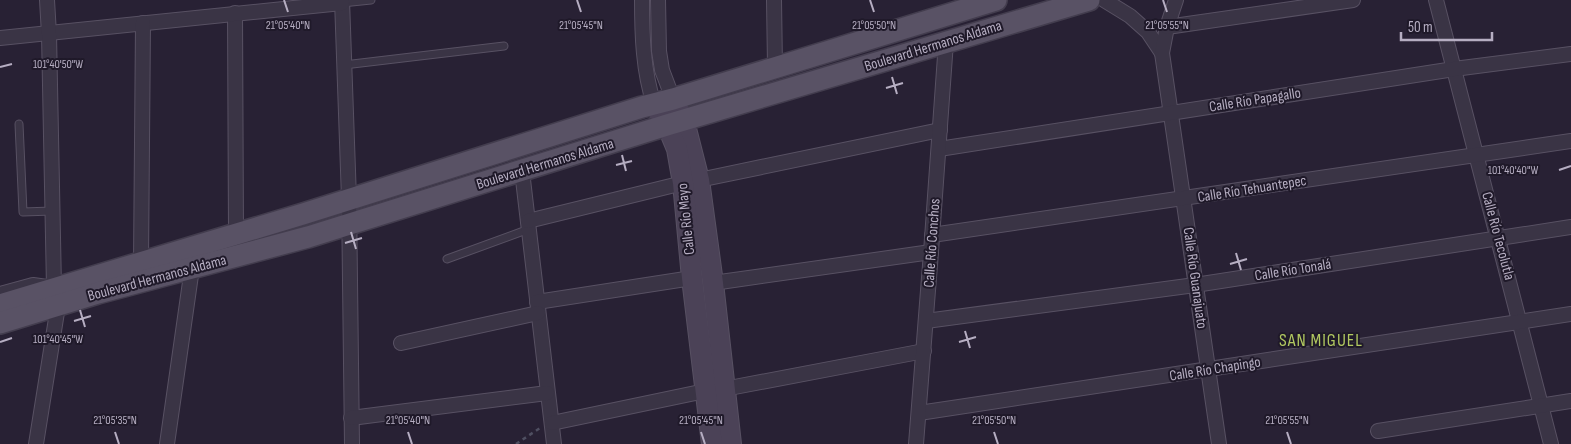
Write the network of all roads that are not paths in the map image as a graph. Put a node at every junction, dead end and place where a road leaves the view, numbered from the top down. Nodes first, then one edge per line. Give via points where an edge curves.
1 (47, 0) edge
2 (371, 0) edge
3 (774, 0) edge
4 (996, 0) edge
5 (1090, 0) edge
6 (1104, 0) edge
7 (1176, 0) edge
8 (1353, 0) edge
9 (1436, 0) edge
10 (342, 2) edge
11 (642, 3) edge
12 (658, 3) edge
13 (948, 7) edge
14 (235, 13) junction
15 (143, 23) junction
16 (1166, 27) junction
17 (49, 34) junction
18 (0, 38) edge
19 (946, 42) junction
20 (504, 46) dead end
21 (1162, 53) junction
22 (1571, 54) edge
23 (344, 64) junction
24 (775, 66) junction
25 (1454, 69) junction
26 (663, 101) junction
27 (1170, 113) junction
28 (676, 123) junction
29 (19, 124) dead end
30 (940, 130) junction
31 (1571, 141) edge
32 (938, 148) junction
33 (1476, 154) junction
34 (522, 171) junction
35 (691, 181) junction
36 (349, 199) junction
37 (1183, 199) junction
38 (52, 211) junction
39 (348, 225) junction
40 (529, 225) junction
41 (1571, 227) edge
42 (236, 234) junction
43 (932, 235) junction
44 (1499, 239) junction
45 (932, 252) junction
46 (447, 260) dead end
47 (141, 262) junction
48 (192, 268) junction
49 (692, 278) junction
50 (713, 283) junction
51 (1195, 285) junction
52 (0, 294) edge
53 (56, 297) junction
54 (0, 305) edge
55 (537, 307) junction
56 (1571, 314) edge
57 (926, 321) junction
58 (1519, 321) junction
59 (0, 323) edge
60 (0, 332) edge
61 (402, 343) dead end
62 (924, 351) junction
63 (1208, 370) junction
64 (714, 390) junction
65 (547, 393) junction
66 (1571, 402) edge
67 (1540, 406) junction
68 (919, 414) junction
69 (351, 418) junction
70 (552, 423) junction
71 (1378, 431) dead end
72 (36, 444) edge
73 (167, 444) edge
74 (352, 444) edge
75 (554, 444) edge
76 (712, 444) edge
77 (731, 444) edge
78 (916, 444) edge
79 (1219, 444) edge
80 (1551, 444) edge

1 - 17 street
2 - 10 lane
3 - 24 street
4 - 13 main road, Boulevard Hermanos Aldama
5 - 19 main road, Boulevard Hermanos Aldama
6 - 21 street, Calle Río Guanajuato via 1148,32
7 - 16 street, Calle Río Guanajuato
8 - 16 street
9 - 25 street, Calle Río Tecolutla
10 - 14 street
10 - 23 street
11 - 12 street
11 - 26 street, Calle Río Mayo via 648,87
12 - 26 street, Calle Río Mayo
13 - 24 main road, Boulevard Hermanos Aldama
14 - 15 street
14 - 42 street
15 - 17 street
15 - 47 street
16 - 21 street, Calle Río Guanajuato
17 - 18 street
17 - 38 street
19 - 28 main road, Boulevard Hermanos Aldama
19 - 30 street, Calle Río Conchos
20 - 23 lane
21 - 27 street, Calle Río Guanajuato
22 - 25 street, Calle Río Papagallo
23 - 36 street
24 - 26 main road, Boulevard Hermanos Aldama
25 - 27 street, Calle Río Papagallo
25 - 33 street, Calle Río Tecolutla
26 - 28 street, Calle Río Mayo
26 - 36 main road, Boulevard Hermanos Aldama
27 - 32 street, Calle Río Papagallo
27 - 37 street, Calle Río Guanajuato
28 - 34 main road, Boulevard Hermanos Aldama
28 - 35 street, Calle Río Mayo
29 - 38 lane via 23,212
30 - 32 street, Calle Río Conchos
30 - 35 street
31 - 33 street, Calle Río Tehuantepec
32 - 43 street, Calle Río Conchos
33 - 37 street, Calle Río Tehuantepec
33 - 44 street, Calle Río Tecolutla
34 - 39 main road, Boulevard Hermanos Aldama
34 - 40 street
35 - 40 street
35 - 49 street, Calle Río Mayo
35 - 50 street, Calle Río Mayo
36 - 39 street
36 - 42 main road, Boulevard Hermanos Aldama
37 - 43 street, Calle Río Tehuantepec
37 - 51 street, Calle Río Guanajuato
38 - 53 street
39 - 48 main road, Boulevard Hermanos Aldama
39 - 69 street
40 - 46 lane
40 - 55 street
41 - 44 street, Calle Río Tonalá
42 - 47 main road, Boulevard Hermanos Aldama
43 - 45 street, Calle Río Conchos
44 - 51 street, Calle Río Tonalá
44 - 58 street, Calle Río Tecolutla
45 - 50 street
45 - 57 street, Calle Río Conchos
47 - 53 main road, Boulevard Hermanos Aldama
48 - 53 main road, Boulevard Hermanos Aldama
48 - 73 street
49 - 55 street
49 - 64 street, Calle Río Mayo
50 - 64 street, Calle Río Mayo
51 - 57 street, Calle Río Tonalá
51 - 63 street, Calle Río Guanajuato
52 - 53 street via 33,285
53 - 54 main road, Boulevard Hermanos Aldama
53 - 59 main road, Boulevard Hermanos Aldama
53 - 60 street via 51,314
53 - 72 street
55 - 61 street
55 - 65 street
56 - 58 street, Calle Río Chapingo
57 - 62 street, Calle Río Conchos
58 - 63 street, Calle Río Chapingo
58 - 67 street, Calle Río Tecolutla
62 - 64 street
62 - 68 street, Calle Río Conchos
63 - 68 street, Calle Río Chapingo
63 - 79 street, Calle Río Guanajuato
64 - 70 street
64 - 76 street, Calle Río Mayo
64 - 77 street, Calle Río Mayo
65 - 69 street
65 - 70 street
66 - 67 street
67 - 71 street
67 - 80 street, Calle Río Tecolutla
68 - 78 street, Calle Río Conchos
69 - 74 street
70 - 75 street

